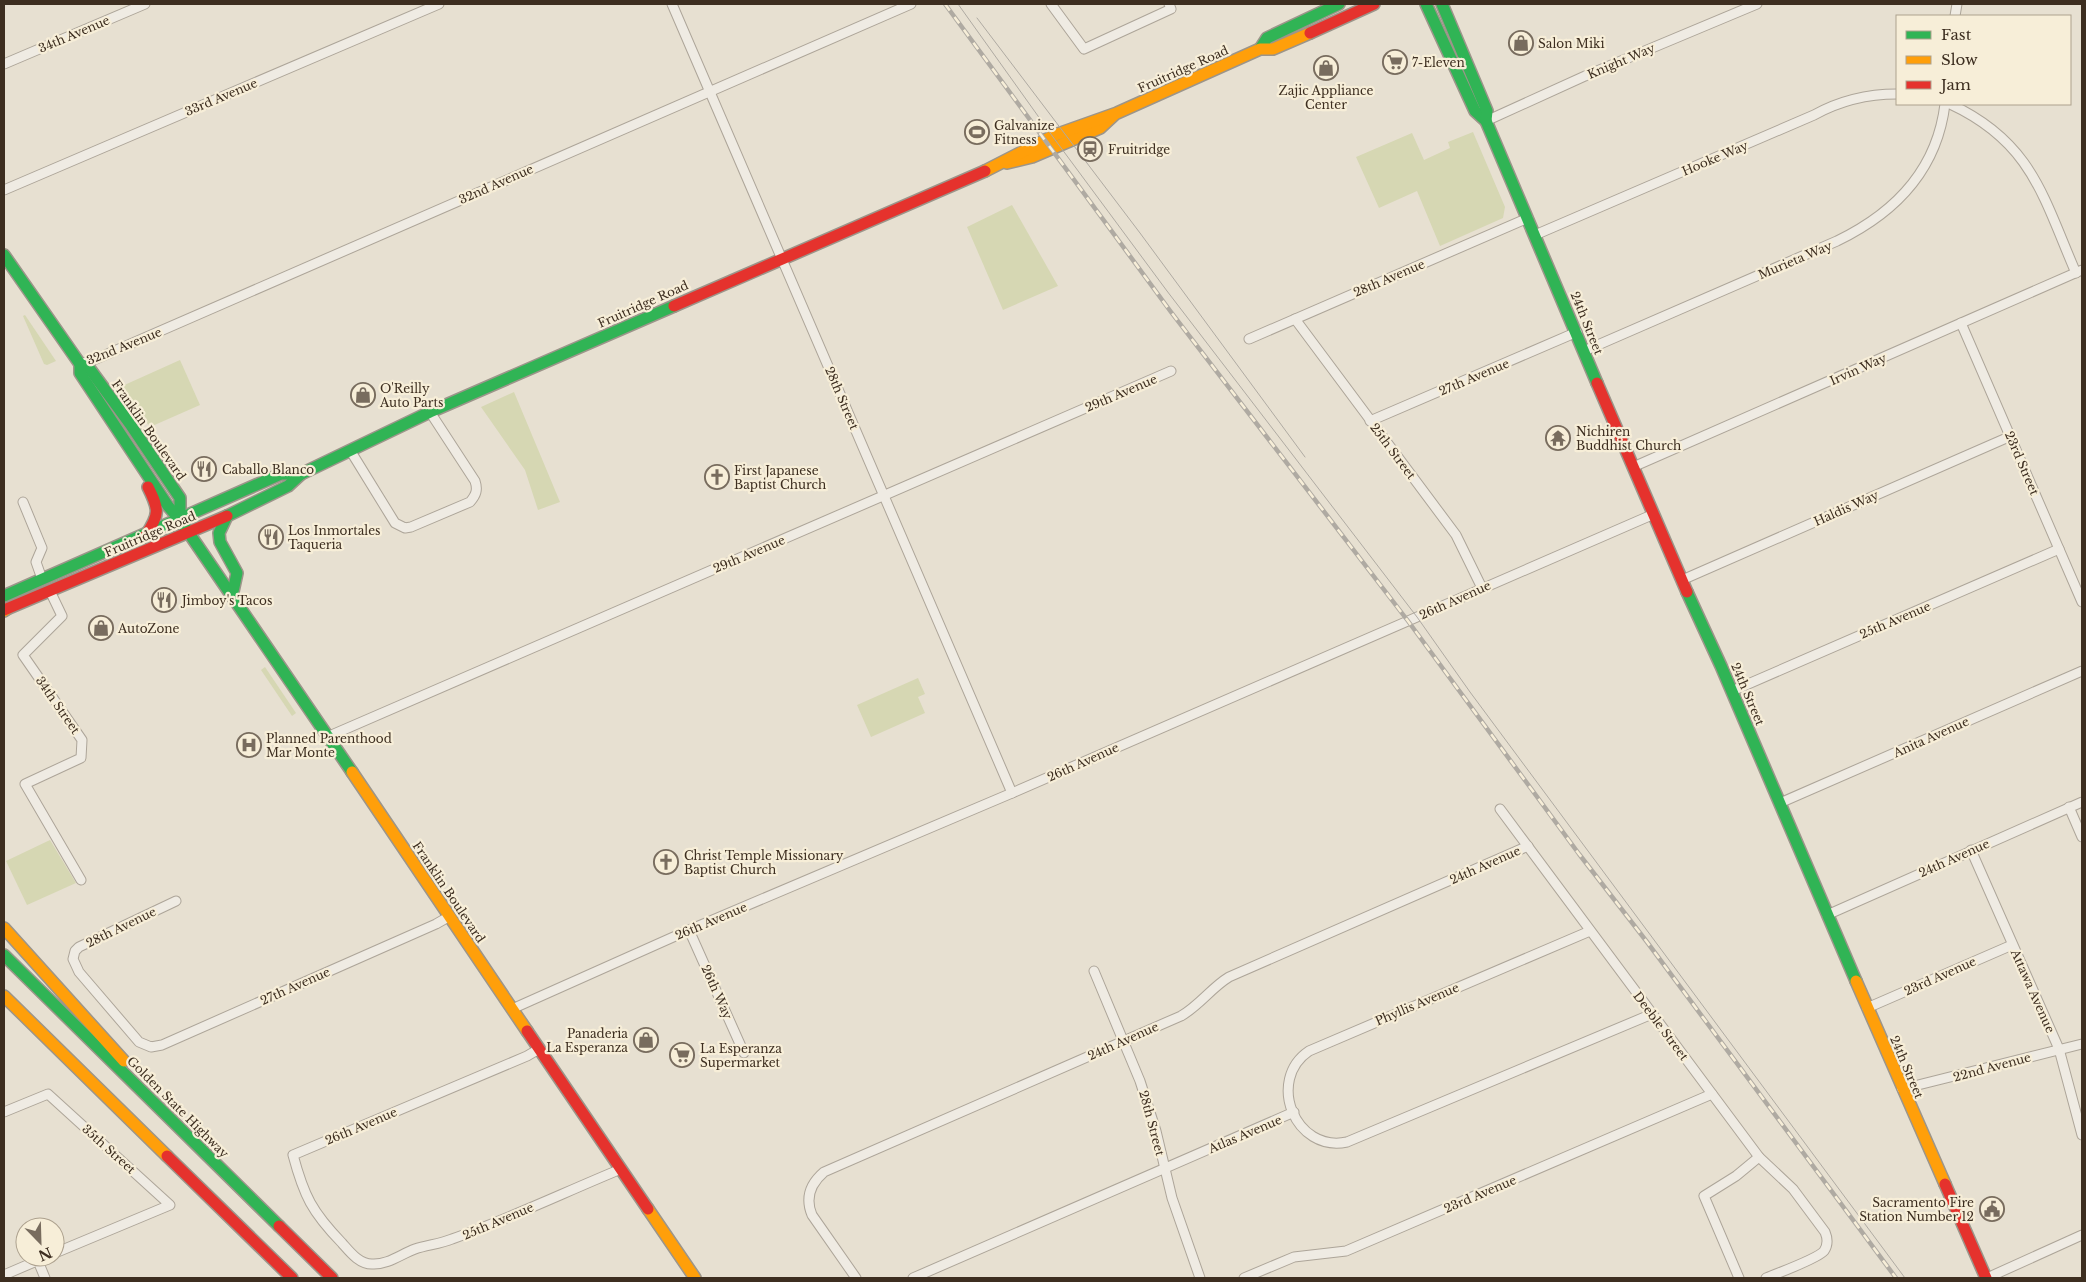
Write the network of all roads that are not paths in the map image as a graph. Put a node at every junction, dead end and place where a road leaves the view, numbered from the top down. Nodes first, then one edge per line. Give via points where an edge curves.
1 (144, 4) edge
2 (439, 4) edge
3 (672, 4) edge
4 (911, 4) edge
5 (1051, 4) edge
6 (1339, 4) edge
7 (1374, 4) edge
8 (1426, 4) edge
9 (1442, 4) edge
10 (1757, 4) edge
11 (1170, 6) edge
12 (1260, 49) junction
13 (4, 64) edge
14 (710, 91) junction
15 (1896, 94) edge
16 (1946, 105) edge
17 (1952, 105) edge
18 (1486, 121) junction
19 (4, 190) edge
20 (1528, 218) junction
21 (1535, 235) junction
22 (4, 255) edge
23 (782, 259) junction
24 (2079, 272) edge
25 (1295, 319) junction
26 (1962, 323) junction
27 (1577, 332) junction
28 (1249, 339) dead end
29 (1584, 351) junction
30 (80, 364) junction
31 (1171, 371) dead end
32 (430, 412) junction
33 (1370, 421) junction
34 (2011, 436) junction
35 (350, 450) junction
36 (141, 462) junction
37 (1633, 467) junction
38 (301, 474) junction
39 (884, 495) junction
40 (23, 502) dead end
41 (1654, 514) junction
42 (227, 516) junction
43 (180, 520) junction
44 (188, 532) junction
45 (146, 535) junction
46 (2059, 549) junction
47 (42, 579) junction
48 (1682, 580) junction
49 (1482, 588) junction
50 (50, 591) junction
51 (4, 596) edge
52 (232, 596) junction
53 (2082, 602) edge
54 (5, 610) edge
55 (2082, 672) edge
56 (1732, 691) junction
57 (328, 737) junction
58 (1012, 793) junction
59 (2082, 802) edge
60 (1780, 803) junction
61 (2069, 807) junction
62 (1500, 809) dead end
63 (2082, 836) edge
64 (1528, 846) junction
65 (1971, 850) junction
66 (81, 880) dead end
67 (176, 901) dead end
68 (1827, 915) junction
69 (450, 916) junction
70 (4, 928) edge
71 (689, 930) junction
72 (1590, 931) junction
73 (2012, 945) junction
74 (4, 955) edge
75 (1094, 971) dead end
76 (4, 996) edge
77 (4, 1006) edge
78 (1867, 1008) junction
79 (512, 1009) junction
80 (1652, 1014) junction
81 (1124, 1041) junction
82 (139, 1042) joint
83 (2082, 1044) edge
84 (539, 1049) junction
85 (2059, 1049) junction
86 (744, 1054) dead end
87 (65, 1057) junction
88 (1902, 1089) junction
89 (1712, 1094) junction
90 (4, 1112) edge
91 (1294, 1112) junction
92 (177, 1126) junction
93 (2082, 1135) edge
94 (1759, 1157) junction
95 (621, 1169) junction
96 (1164, 1169) junction
97 (2082, 1235) edge
98 (65, 1249) edge
99 (372, 1264) joint
100 (23, 1267) edge
101 (4, 1275) edge
102 (292, 1278) edge
103 (332, 1278) edge
104 (695, 1278) edge
105 (856, 1278) edge
106 (913, 1278) edge
107 (1200, 1278) edge
108 (1244, 1278) edge
109 (1739, 1278) edge
110 (1768, 1278) edge
111 (1986, 1278) edge

1 - 13 street, 34th Avenue
2 - 19 street, 33rd Avenue
3 - 14 street, 28th Street
4 - 14 street, 32nd Avenue
5 - 11 street via 1084,49
6 - 12 main road, Fruitridge Road via 1267,38
7 - 12 main road, Fruitridge Road via 1273,49
8 - 18 main road, 24th Street via 1476,112
9 - 18 main road, 24th Street via 1487,111
10 - 18 street, Knight Way
12 - 23 main road, Fruitridge Road via 1116,113 1025,148 998,165
14 - 23 street, 28th Street
14 - 30 street, 32nd Avenue
15 - 21 street, Hooke Way via 1863,96 1829,107
16 - 29 street, Murieta Way via 1938,136 1919,174 1907,191 1876,220 1837,241
17 - 24 street via 1987,124 2014,148 2036,181
18 - 20 main road, 24th Street
20 - 21 main road, 24th Street
20 - 25 street, 28th Avenue
21 - 27 main road, 24th Street
22 - 30 main road, Franklin Boulevard
23 - 32 main road, Fruitridge Road
23 - 39 street, 28th Street
24 - 26 street, Irvin Way
25 - 28 street, 28th Avenue
25 - 33 street, 25th Street
26 - 34 street, 23rd Street
26 - 37 street, Irvin Way
27 - 29 main road, 24th Street
27 - 33 street, 27th Avenue
29 - 37 main road, 24th Street
30 - 36 main road, Franklin Boulevard via 80,373
30 - 43 main road, Franklin Boulevard via 89,368 180,498
31 - 39 street, 29th Avenue
32 - 35 main road, Fruitridge Road
32 - 35 street via 475,481 477,490 470,502 411,527 399,526
33 - 49 street, 25th Street via 1456,536
34 - 46 street, 23rd Street
34 - 48 street, Haldis Way
35 - 38 main road, Fruitridge Road
36 - 43 main road, Franklin Boulevard
36 - 45 main road via 142,474 159,513
37 - 41 main road, 24th Street
38 - 42 main road, Fruitridge Road via 288,486
38 - 43 main road, Fruitridge Road via 281,474
39 - 57 street, 29th Avenue
39 - 58 street, 28th Street
40 - 47 street via 42,548 36,562
41 - 48 main road, 24th Street
41 - 49 street, 26th Avenue
42 - 44 main road, Fruitridge Road
42 - 52 main road via 219,533 220,542 237,573
43 - 44 main road, Franklin Boulevard
43 - 45 main road, Fruitridge Road
44 - 50 main road, Fruitridge Road
44 - 52 main road, Franklin Boulevard
45 - 47 main road, Fruitridge Road
46 - 53 street, 23rd Street
46 - 56 street, 25th Avenue
47 - 51 main road, Fruitridge Road
48 - 56 main road, 24th Street
49 - 58 street, 26th Avenue
50 - 54 main road, Fruitridge Road
50 - 66 street, 34th Street via 62,616 23,655 82,740 81,758 25,784
52 - 57 main road, Franklin Boulevard
55 - 60 street, Anita Avenue
56 - 60 main road, 24th Street
57 - 69 main road, Franklin Boulevard
58 - 71 street, 26th Avenue
59 - 61 street, 24th Avenue
60 - 68 main road, 24th Street
61 - 63 street
61 - 65 street, 24th Avenue
62 - 64 street, Deeble Street
64 - 72 street, Deeble Street
64 - 81 street, 24th Avenue via 1229,976 1190,1011
65 - 68 street, 24th Avenue
65 - 73 street, Attawa Avenue
67 - 82 street, 28th Avenue via 79,947 72,959 79,972
68 - 78 main road, 24th Street
69 - 79 main road, Franklin Boulevard
69 - 82 street, 27th Avenue via 162,1045 151,1047
70 - 92 main road via 104,1037
71 - 79 street, 26th Avenue
71 - 86 street, 26th Way
72 - 80 street, Deeble Street
72 - 91 street, Phyllis Avenue via 1309,1050 1296,1062 1288,1078 1287,1093
73 - 78 street, 23rd Avenue
73 - 85 street, Attawa Avenue
74 - 92 main road, Golden State Highway
75 - 81 street, 28th Street
76 - 87 main road
77 - 87 main road
78 - 88 main road, 24th Street
79 - 84 main road, Franklin Boulevard
80 - 89 street, Deeble Street
80 - 91 street, Atlas Avenue via 1347,1142 1328,1144 1317,1140 1302,1128
81 - 96 street, 28th Street via 1149,1106
81 - 105 street, 24th Avenue via 824,1172 817,1178 808,1199 812,1215
83 - 85 street, 22nd Avenue
84 - 95 main road, Franklin Boulevard
84 - 99 street, 26th Avenue via 293,1155 306,1195 320,1221 353,1255
85 - 88 street, 22nd Avenue
85 - 93 street, Attawa Avenue
87 - 102 main road
88 - 111 main road, 24th Street
89 - 94 street, Deeble Street
89 - 108 street, 23rd Avenue via 1346,1252 1294,1257
90 - 98 street, 35th Street via 48,1094 170,1205
91 - 96 street, Atlas Avenue
92 - 103 main road, Golden State Highway
94 - 109 street via 1704,1196
94 - 110 street, Deeble Street via 1793,1189 1828,1238 1821,1254
95 - 99 street, 25th Avenue via 463,1236
95 - 104 main road, Franklin Boulevard
96 - 106 street, Atlas Avenue
96 - 107 street, 28th Street via 1181,1229
97 - 111 street
100 - 101 street

